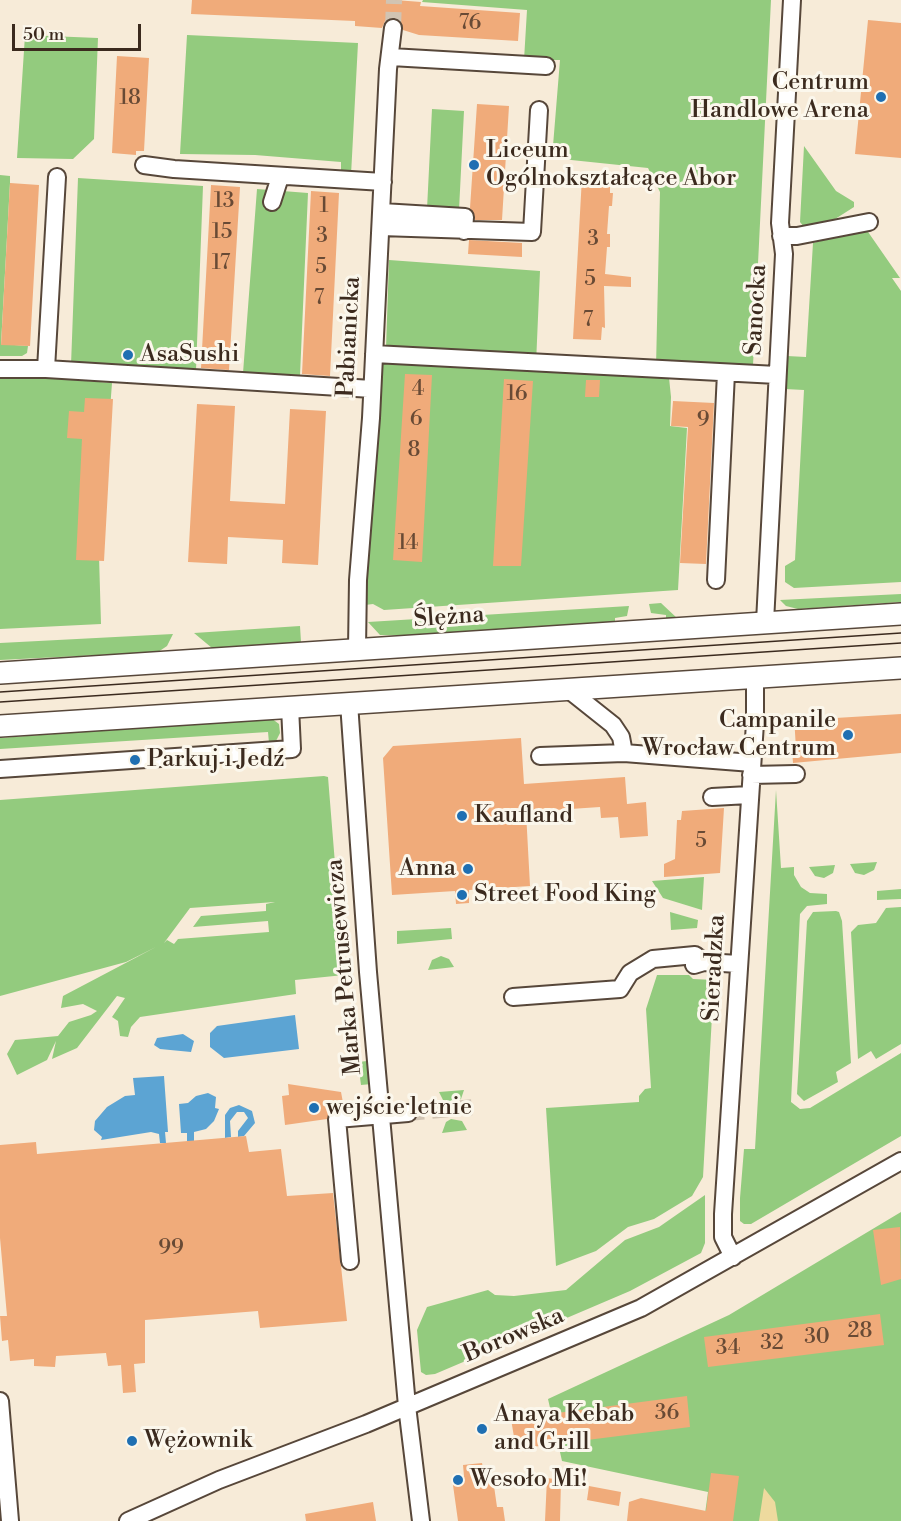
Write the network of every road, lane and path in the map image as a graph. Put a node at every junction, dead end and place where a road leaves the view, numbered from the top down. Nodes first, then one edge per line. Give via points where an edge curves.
1 (792, 0) edge
2 (393, 28) tunnel mouth
3 (391, 57) junction
4 (546, 66) dead end
5 (538, 110) dead end
6 (144, 165) dead end
7 (57, 177) dead end
8 (280, 177) junction
9 (383, 182) junction
10 (272, 202) dead end
11 (381, 219) junction
12 (857, 220) dead end
13 (781, 236) junction
14 (374, 354) junction
15 (0, 369) edge
16 (46, 369) junction
17 (726, 373) junction
18 (777, 375) junction
19 (372, 389) junction
20 (716, 580) dead end
21 (901, 614) edge
22 (765, 622) junction
23 (357, 649) junction
24 (901, 668) edge
25 (0, 673) edge
26 (755, 678) junction
27 (569, 690) junction
28 (349, 703) junction
29 (290, 707) junction
30 (0, 726) edge
31 (624, 753) junction
32 (540, 756) dead end
33 (752, 768) junction
34 (0, 769) edge
35 (796, 774) dead end
36 (749, 795) junction
37 (712, 797) dead end
38 (739, 964) junction
39 (513, 997) dead end
40 (408, 1113) tunnel mouth
41 (381, 1115) junction
42 (901, 1161) edge
43 (733, 1257) junction
44 (350, 1261) dead end
45 (0, 1401) edge
46 (407, 1406) junction
47 (2, 1463) edge
48 (10, 1521) edge
49 (128, 1521) edge
50 (421, 1521) edge

1 - 13 street, Sanocka
2 - 3 street, Pabianicka
3 - 4 street
3 - 9 street, Pabianicka
5 - 11 street via 532,232 464,231
6 - 8 street
7 - 16 street
8 - 9 street
8 - 10 street
9 - 11 street, Pabianicka
11 - 14 street, Pabianicka
12 - 13 street via 797,236
13 - 18 street, Sanocka via 784,254
14 - 17 street
14 - 19 street, Pabianicka
15 - 16 street
16 - 19 street
17 - 18 street
17 - 20 street
18 - 22 street, Sanocka
19 - 23 street, Pabianicka
21 - 22 main road, Ślężna
22 - 23 main road, Ślężna
23 - 25 main road, Ślężna
24 - 26 main road
26 - 27 main road
26 - 33 street, Sieradzka
27 - 28 main road
27 - 31 street via 613,725 621,737
28 - 29 main road
28 - 41 street, Marka Petrusewicza
29 - 30 main road
29 - 34 street via 292,749
31 - 32 street
31 - 33 street
33 - 35 street
33 - 36 street, Sieradzka
36 - 37 street
36 - 38 street, Sieradzka
38 - 39 street via 704,962 693,966 653,959 630,973 620,989
38 - 43 street, Sieradzka via 723,1214 723,1237
40 - 41 street
41 - 44 street via 338,1119
41 - 46 street, Marka Petrusewicza
42 - 43 street, Borowska
43 - 46 street, Borowska via 641,1308
45 - 47 street
46 - 49 street, Borowska via 219,1480
46 - 50 street, Marka Petrusewicza
47 - 48 street

